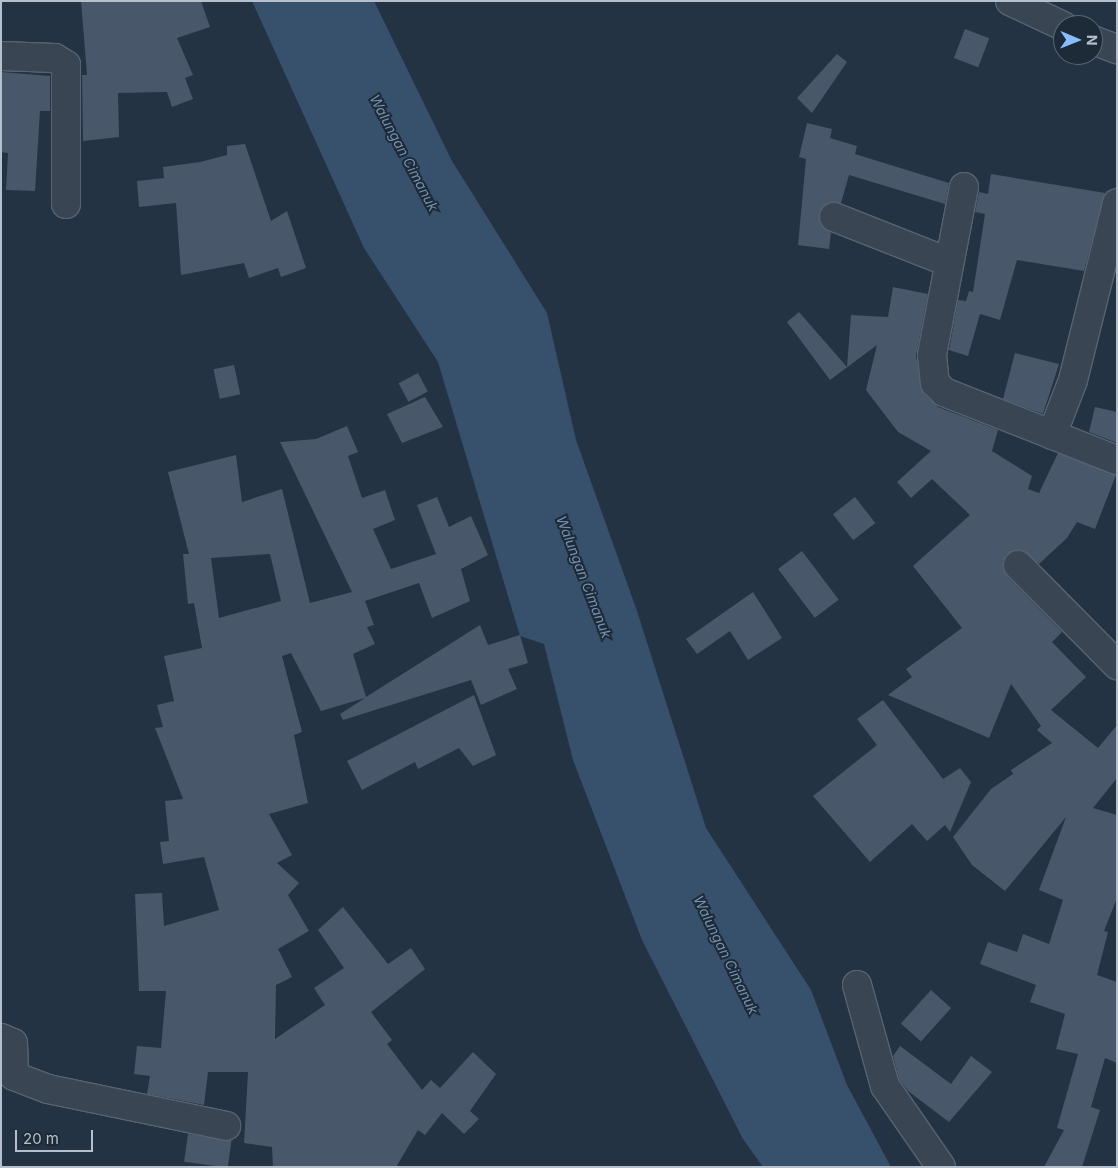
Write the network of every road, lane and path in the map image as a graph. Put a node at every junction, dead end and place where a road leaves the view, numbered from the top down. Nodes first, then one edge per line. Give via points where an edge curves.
1 (1010, 1) edge
2 (1053, 21) edge
3 (1103, 44) edge
4 (1117, 50) edge
5 (1, 56) edge
6 (964, 187) dead end
7 (1117, 203) edge
8 (66, 204) dead end
9 (834, 217) dead end
10 (948, 262) junction
11 (1052, 435) junction
12 (1117, 460) edge
13 (1018, 565) dead end
14 (1117, 665) edge
15 (857, 985) dead end
16 (1, 1038) edge
17 (226, 1126) dead end
18 (941, 1167) edge

1 - 2 street
3 - 4 street
5 - 8 street via 55,58 66,65
6 - 10 street
7 - 11 street via 1073,380
9 - 10 street
10 - 11 street via 932,355 935,383 944,392
11 - 12 street
13 - 14 street
15 - 18 street via 886,1086
16 - 17 street via 13,1044 14,1076 48,1089

